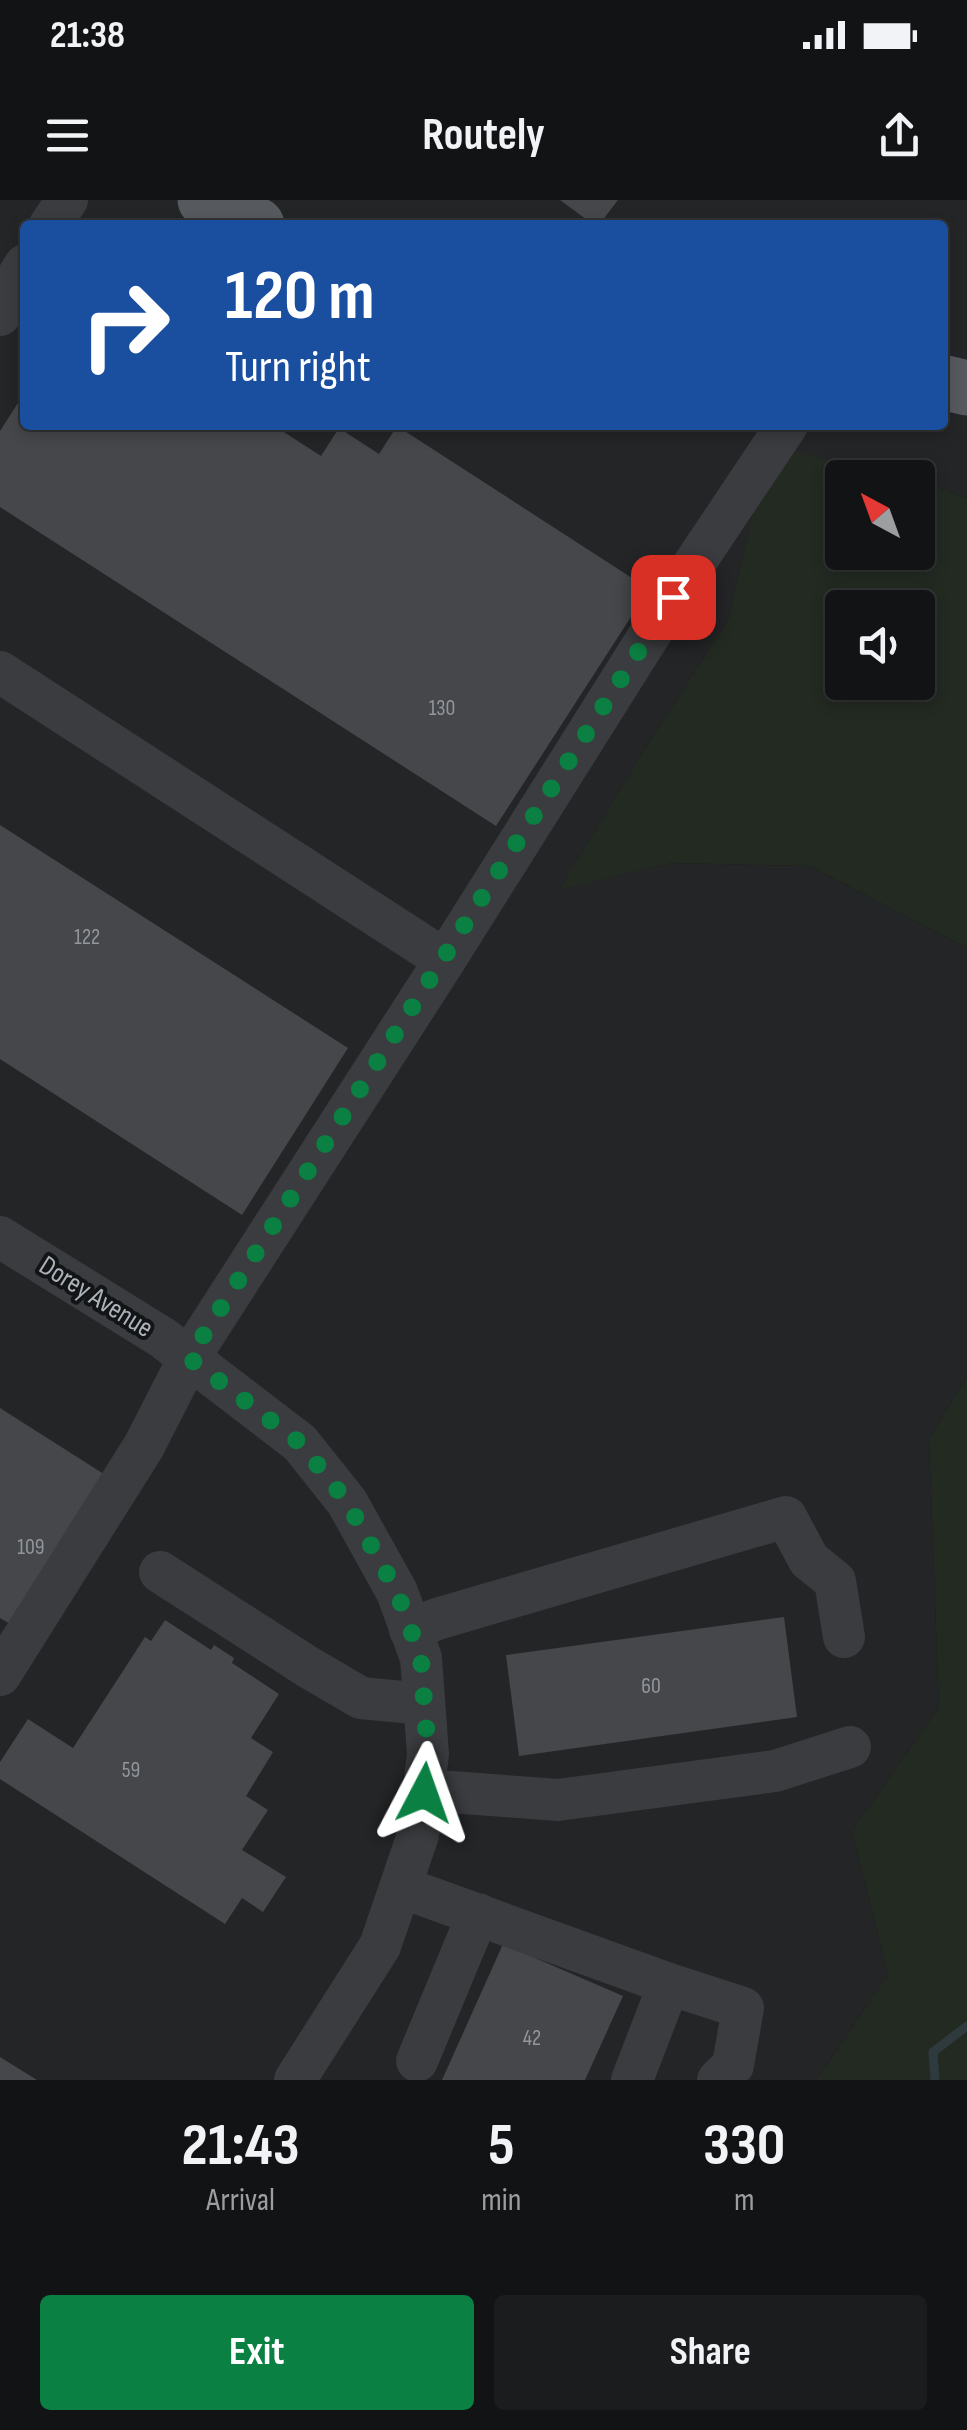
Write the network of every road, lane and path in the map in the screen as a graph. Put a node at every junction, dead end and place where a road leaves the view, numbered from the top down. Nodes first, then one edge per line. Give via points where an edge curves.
1 (205, 200) edge
2 (247, 220) edge
3 (20, 272) edge
4 (0, 315) edge
5 (784, 430) edge
6 (0, 672) edge
7 (444, 960) junction
8 (0, 1237) edge
9 (189, 1358) junction
10 (160, 1572) dead end
11 (410, 1630) junction
12 (844, 1636) dead end
13 (0, 1675) edge
14 (424, 1704) junction
15 (850, 1747) dead end
16 (424, 1793) junction
17 (400, 1887) junction
18 (478, 1914) junction
19 (669, 1984) junction
20 (417, 2061) dead end
21 (295, 2080) edge
22 (632, 2080) edge
23 (718, 2080) edge

1 - 2 main road
3 - 4 street
5 - 7 street
6 - 7 street
7 - 9 street
8 - 9 street, Dorey Avenue
9 - 11 street, Dorey Avenue via 300,1443 347,1502 397,1592
9 - 13 street via 144,1446
10 - 14 street via 361,1698
11 - 12 street via 786,1517 809,1560 835,1580
11 - 14 street, Dorey Avenue via 421,1658
14 - 16 street, Dorey Avenue
15 - 16 street via 775,1771 558,1800
16 - 17 street, Dorey Avenue
17 - 18 street
17 - 21 street, Dorey Avenue via 380,1946
18 - 19 street
18 - 20 street
19 - 22 street
19 - 23 street via 743,2008 733,2065

